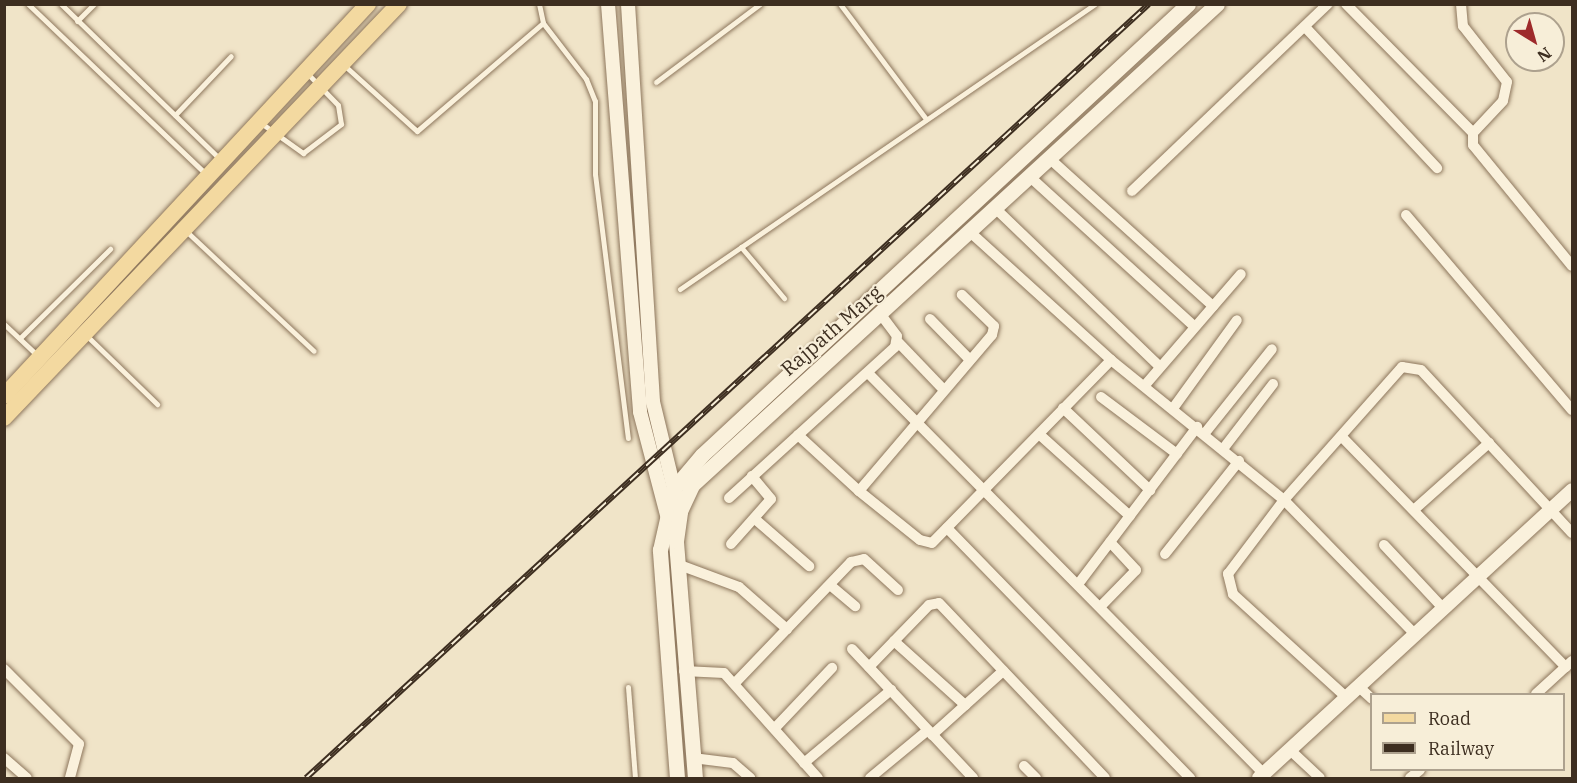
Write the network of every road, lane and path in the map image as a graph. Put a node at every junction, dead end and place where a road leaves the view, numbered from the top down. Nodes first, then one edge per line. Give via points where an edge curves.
1 (28, 4) edge
2 (61, 4) edge
3 (93, 4) edge
4 (368, 4) edge
5 (399, 4) edge
6 (539, 4) edge
7 (608, 4) edge
8 (628, 4) edge
9 (760, 4) edge
10 (840, 4) edge
11 (1095, 4) edge
12 (1188, 4) edge
13 (1217, 4) edge
14 (1328, 4) edge
15 (1346, 4) edge
16 (1461, 4) edge
17 (77, 21) junction
18 (543, 23) junction
19 (1306, 28) junction
20 (231, 56) dead end
21 (344, 65) junction
22 (306, 72) junction
23 (656, 81) dead end
24 (322, 89) junction
25 (175, 115) junction
26 (926, 119) junction
27 (261, 123) junction
28 (601, 124) dead end
29 (595, 128) junction
30 (1473, 133) junction
31 (276, 136) junction
32 (1049, 158) junction
33 (224, 164) junction
34 (1437, 168) dead end
35 (1029, 176) junction
36 (210, 178) junction
37 (1132, 191) dead end
38 (995, 208) junction
39 (1406, 215) dead end
40 (185, 230) junction
41 (970, 232) junction
42 (741, 247) junction
43 (110, 249) dead end
44 (1572, 266) edge
45 (1241, 274) dead end
46 (680, 289) dead end
47 (962, 295) dead end
48 (784, 298) dead end
49 (1213, 306) junction
50 (880, 315) junction
51 (930, 319) dead end
52 (1237, 320) dead end
53 (4, 324) edge
54 (1195, 327) junction
55 (85, 334) junction
56 (20, 338) junction
57 (898, 342) junction
58 (1272, 348) dead end
59 (314, 351) dead end
60 (40, 358) junction
61 (970, 360) junction
62 (1111, 360) junction
63 (1160, 367) junction
64 (868, 373) junction
65 (1146, 384) junction
66 (1273, 384) dead end
67 (943, 389) junction
68 (4, 396) edge
69 (1101, 397) dead end
70 (157, 404) dead end
71 (1174, 407) junction
72 (1063, 408) junction
73 (1572, 410) edge
74 (4, 418) edge
75 (917, 418) junction
76 (1201, 430) junction
77 (798, 435) junction
78 (1040, 435) junction
79 (1342, 437) junction
80 (628, 438) dead end
81 (1489, 443) junction
82 (1223, 448) junction
83 (1177, 454) junction
84 (1239, 461) junction
85 (752, 476) junction
86 (674, 488) junction
87 (987, 488) junction
88 (1572, 489) edge
89 (1150, 490) junction
90 (859, 491) junction
91 (729, 498) dead end
92 (1284, 500) junction
93 (1416, 508) junction
94 (1551, 509) junction
95 (673, 511) junction
96 (1130, 516) junction
97 (754, 519) junction
98 (947, 528) junction
99 (1572, 533) edge
100 (1110, 542) junction
101 (731, 544) dead end
102 (1384, 545) dead end
103 (1165, 554) dead end
104 (677, 564) junction
105 (809, 566) dead end
106 (1480, 574) junction
107 (1079, 583) junction
108 (830, 585) junction
109 (898, 590) dead end
110 (855, 606) dead end
111 (1101, 606) junction
112 (1442, 608) junction
113 (787, 629) junction
114 (1414, 633) junction
115 (894, 641) junction
116 (852, 649) dead end
117 (1569, 664) edge
118 (869, 667) junction
119 (832, 668) dead end
120 (4, 669) edge
121 (1003, 670) junction
122 (684, 671) junction
123 (735, 683) junction
124 (1358, 686) junction
125 (628, 687) dead end
126 (891, 690) junction
127 (1537, 693) edge
128 (1346, 697) junction
129 (1370, 698) edge
130 (965, 705) junction
131 (775, 729) junction
132 (930, 732) junction
133 (1289, 749) junction
134 (4, 758) edge
135 (693, 758) junction
136 (804, 763) junction
137 (1024, 766) dead end
138 (1261, 776) edge
139 (27, 778) edge
140 (70, 778) edge
141 (635, 778) edge
142 (677, 778) edge
143 (695, 778) edge
144 (750, 778) edge
145 (818, 778) edge
146 (870, 778) edge
147 (973, 778) edge
148 (1036, 778) edge
149 (1105, 778) edge
150 (1190, 778) edge
151 (1320, 778) edge

1 - 36 lane
2 - 17 lane
3 - 17 lane
4 - 22 main road
5 - 21 main road
6 - 18 lane
7 - 95 street via 640,412
8 - 86 street via 653,402
9 - 23 lane
10 - 26 lane
11 - 26 lane
12 - 86 main road, Rajpath Marg via 702,455
13 - 32 main road, Rajpath Marg
14 - 19 street
15 - 30 street
16 - 30 street via 1462,26 1507,82 1503,101
17 - 25 lane
18 - 21 lane via 417,131
18 - 29 lane via 586,79 595,101
19 - 34 street
19 - 37 street
20 - 25 lane
21 - 24 main road
22 - 24 lane
22 - 27 main road
24 - 31 main road
24 - 31 lane via 341,111 340,124 308,153 299,153
25 - 33 lane
26 - 42 lane
27 - 31 lane
27 - 33 main road
28 - 29 lane
29 - 80 lane via 595,174
30 - 44 street via 1477,150
31 - 40 main road
32 - 35 main road, Rajpath Marg
32 - 49 street
33 - 36 main road
35 - 38 main road, Rajpath Marg
35 - 54 street
36 - 60 main road
38 - 41 main road, Rajpath Marg
38 - 63 street
39 - 73 street
40 - 55 main road
40 - 59 lane
41 - 50 main road, Rajpath Marg
41 - 62 street
42 - 46 lane
42 - 48 lane
43 - 56 lane
45 - 49 street
47 - 61 street via 994,326
49 - 54 street
50 - 57 street
50 - 95 main road, Rajpath Marg via 715,460
51 - 61 street
52 - 71 street
53 - 56 lane
54 - 63 street
55 - 70 lane
55 - 74 main road
56 - 60 lane
57 - 64 street
57 - 67 street
58 - 76 street
60 - 68 main road
61 - 67 street
62 - 65 street
62 - 72 street
63 - 65 street
64 - 75 street
64 - 77 street
65 - 71 street
66 - 82 street
67 - 75 street
69 - 83 street
71 - 76 street
72 - 78 street
72 - 89 street
75 - 87 street
75 - 90 street
76 - 82 street
76 - 83 street
77 - 85 street
77 - 90 street
78 - 87 street
78 - 96 street
79 - 81 street via 1390,376 1412,365
79 - 92 street
79 - 93 street
81 - 93 street
81 - 94 street
82 - 84 street
83 - 89 street
84 - 92 street
84 - 103 street
85 - 91 street
85 - 97 street via 771,499
86 - 95 main road, Rajpath Marg
87 - 98 street
87 - 107 street
88 - 94 street
89 - 96 street
90 - 98 street via 925,543
92 - 114 street
92 - 128 street via 1228,574 1227,584
93 - 106 street
94 - 99 street
94 - 106 street
95 - 104 main road, Rajpath Marg
95 - 142 main road, Rajpath Marg via 660,550
96 - 100 street
97 - 101 street
97 - 105 street
98 - 150 street
100 - 107 street
100 - 111 street via 1136,570
102 - 112 street
104 - 113 street via 740,587
104 - 122 main road, Rajpath Marg
106 - 112 street
106 - 117 street
107 - 111 street
108 - 109 street via 858,558
108 - 110 street
108 - 113 street
111 - 138 street
112 - 114 street
113 - 123 street
114 - 124 street
115 - 118 street
115 - 121 street via 935,602
115 - 130 street
116 - 118 street
117 - 127 street
118 - 126 street
119 - 131 street
120 - 140 street via 79,744
121 - 130 street
121 - 149 street
122 - 123 street via 716,669
122 - 135 main road, Rajpath Marg
123 - 131 street
124 - 128 street
124 - 129 street
125 - 141 lane
126 - 132 street
126 - 136 street
128 - 133 street
130 - 132 street
131 - 136 street
132 - 146 street
132 - 147 street
133 - 138 street
133 - 151 street
134 - 139 street
135 - 143 main road, Rajpath Marg
135 - 144 street via 733,763
136 - 145 street
137 - 148 street

